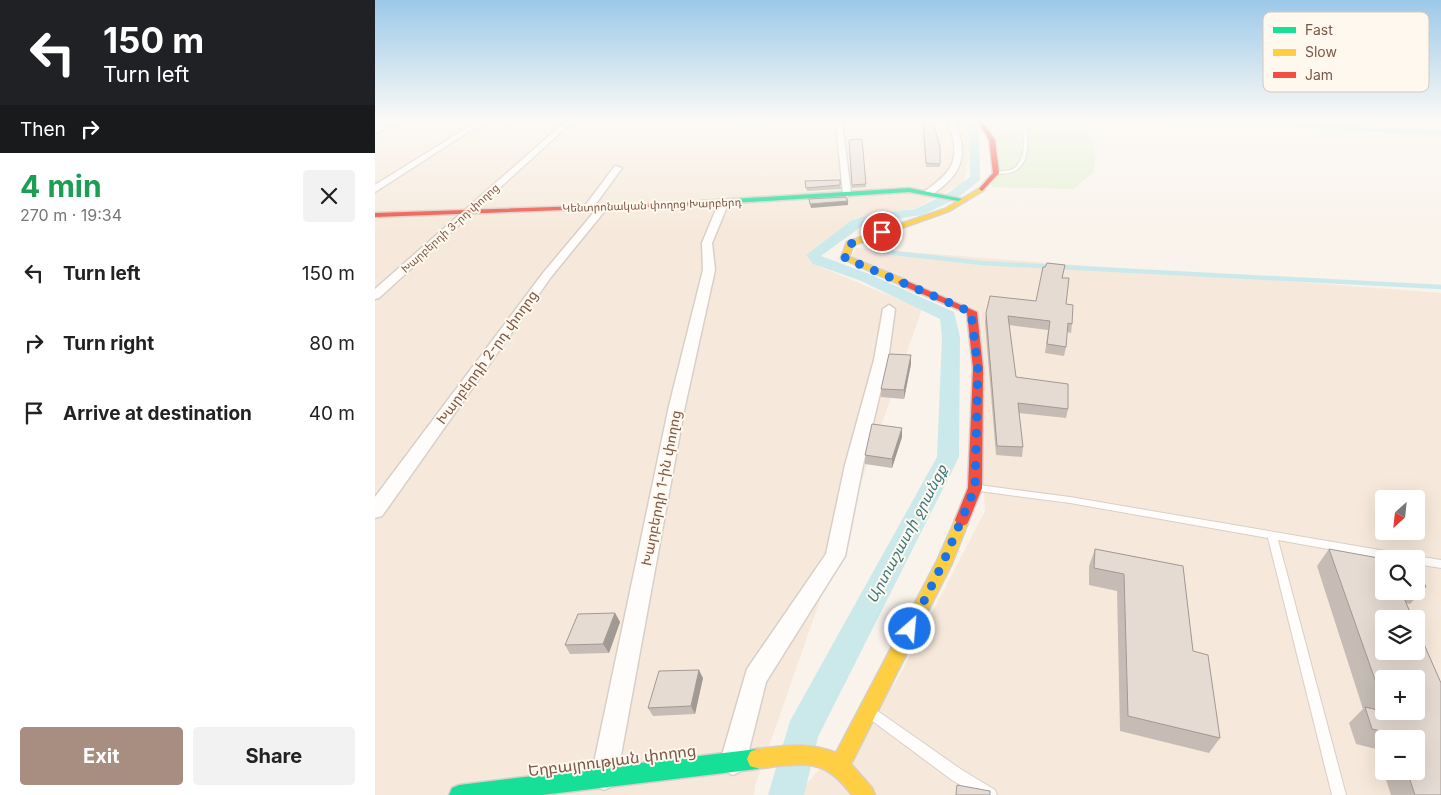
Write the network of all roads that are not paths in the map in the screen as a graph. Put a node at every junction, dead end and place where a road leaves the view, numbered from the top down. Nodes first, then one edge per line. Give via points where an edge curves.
1 (424, 158) edge
2 (528, 158) edge
3 (843, 158) edge
4 (958, 158) edge
5 (992, 158) edge
6 (1021, 158) edge
7 (618, 168) dead end
8 (996, 173) junction
9 (375, 189) edge
10 (928, 193) junction
11 (847, 194) junction
12 (964, 200) junction
13 (725, 202) junction
14 (596, 207) junction
15 (469, 211) junction
16 (375, 214) edge
17 (375, 296) edge
18 (889, 309) dead end
19 (975, 488) junction
20 (375, 511) edge
21 (1272, 535) junction
22 (1375, 553) edge
23 (1425, 561) edge
24 (1441, 564) edge
25 (868, 711) junction
26 (733, 762) junction
27 (840, 765) junction
28 (603, 777) junction
29 (527, 791) edge
30 (459, 795) edge
31 (865, 795) edge
32 (991, 795) edge
33 (1339, 795) edge

1 - 9 street
2 - 15 street, Խարբերդի 3-րդ փողոց
3 - 11 street
4 - 10 street via 952,176
5 - 8 street
6 - 8 lane via 1013,170
7 - 14 street, Խարբերդի 2-րդ փողոց
8 - 12 street via 985,187
10 - 11 street, Կենտրոնական փողոց Խարբերդ via 909,190
10 - 12 street, Կենտրոնական փողոց Խարբերդ
11 - 13 street, Կենտրոնական փողոց Խարբերդ
12 - 19 street via 948,210 850,244 845,258 971,312 978,368
13 - 14 street, Կենտրոնական փողոց Խարբերդ
13 - 28 street, Խարբերդի 1-ին փողոց via 707,243 709,270 677,406
14 - 15 street, Կենտրոնական փողոց Խարբերդ
14 - 20 street, Խարբերդի 2-րդ փողոց
15 - 16 street, Կենտրոնական փողոց Խարբերդ
15 - 17 street, Խարբերդի 3-րդ փողոց
18 - 26 street via 881,360 835,556 755,677
19 - 21 lane via 1070,500
19 - 25 street via 943,563
21 - 22 lane
21 - 33 lane
23 - 24 lane
25 - 27 street
25 - 32 lane via 957,775
26 - 27 street, Եղբայրության փողոց via 804,753 819,754
26 - 28 street, Եղբայրության փողոց
27 - 31 street
28 - 29 street, Եղբայրության փողոց
29 - 30 street, Եղբայրության փողոց

